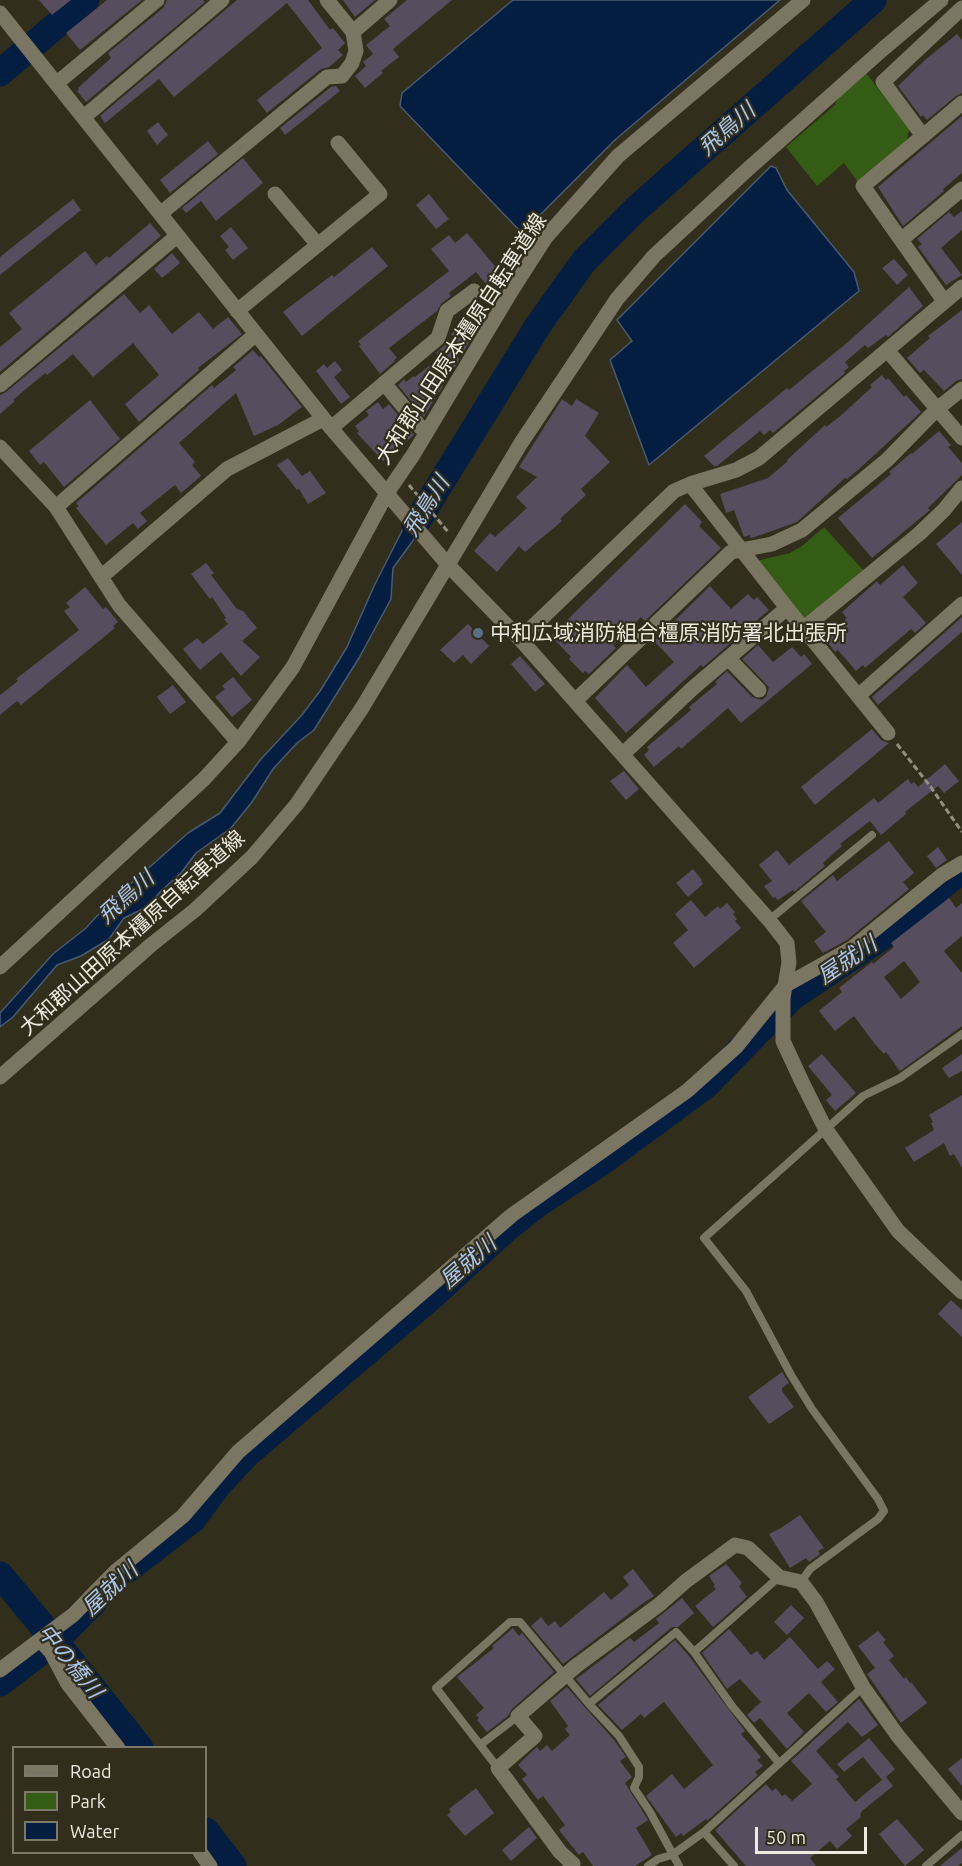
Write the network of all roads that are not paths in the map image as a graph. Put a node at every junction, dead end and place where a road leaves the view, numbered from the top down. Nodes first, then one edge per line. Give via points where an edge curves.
1 (157, 0) edge
2 (222, 0) edge
3 (327, 0) edge
4 (390, 0) edge
5 (803, 0) edge
6 (941, 0) edge
7 (962, 8) edge
8 (0, 13) edge
9 (353, 32) junction
10 (57, 83) junction
11 (962, 103) edge
12 (84, 117) junction
13 (923, 136) junction
14 (338, 142) dead end
15 (962, 189) edge
16 (275, 194) dead end
17 (160, 214) junction
18 (177, 236) junction
19 (901, 240) junction
20 (318, 245) junction
21 (962, 287) edge
22 (474, 291) dead end
23 (944, 302) junction
24 (237, 311) junction
25 (256, 334) junction
26 (887, 350) junction
27 (384, 383) junction
28 (0, 385) edge
29 (962, 389) edge
30 (938, 409) junction
31 (327, 424) junction
32 (421, 428) dead end
33 (962, 438) edge
34 (0, 447) edge
35 (690, 484) junction
36 (962, 488) edge
37 (391, 497) junction
38 (56, 507) junction
39 (742, 550) junction
40 (445, 562) junction
41 (100, 577) junction
42 (962, 604) edge
43 (787, 608) junction
44 (804, 628) junction
45 (520, 639) junction
46 (728, 658) junction
47 (759, 690) dead end
48 (858, 696) junction
49 (575, 701) junction
50 (888, 733) road end
51 (238, 742) junction
52 (623, 754) junction
53 (872, 835) dead end
54 (962, 863) edge
55 (769, 920) junction
56 (0, 966) edge
57 (784, 997) junction
58 (962, 1034) edge
59 (0, 1077) edge
60 (825, 1128) junction
61 (962, 1292) edge
62 (779, 1577) junction
63 (801, 1582) junction
64 (46, 1646) junction
65 (694, 1652) junction
66 (0, 1670) edge
67 (567, 1675) junction
68 (862, 1688) junction
69 (589, 1704) junction
70 (518, 1716) junction
71 (480, 1745) junction
72 (116, 1746) edge
73 (779, 1763) junction
74 (498, 1768) junction
75 (962, 1813) edge
76 (704, 1832) junction
77 (962, 1835) edge
78 (672, 1855) junction
79 (573, 1865) edge
80 (648, 1866) edge
81 (679, 1866) edge
82 (734, 1866) edge
83 (926, 1866) edge

1 - 10 street
2 - 12 street
3 - 9 street
4 - 9 street
5 - 37 street, 大和郡山田原本橿原自転車道線 via 618,156 546,237
6 - 40 street, 大和郡山田原本橿原自転車道線 via 654,256 617,299
7 - 13 street via 883,82
8 - 10 street
9 - 17 street via 356,51 342,76 327,77
10 - 12 street
11 - 13 street
12 - 17 street
13 - 19 street via 863,186
14 - 20 street via 380,194
15 - 19 street
16 - 20 street
17 - 18 street
18 - 24 street
18 - 28 street
19 - 23 street
20 - 24 street
21 - 23 street
22 - 27 street via 447,311 438,338
23 - 26 street
24 - 25 street
25 - 31 street
25 - 38 street
26 - 30 street
26 - 35 street via 759,458 729,473
27 - 31 street
27 - 32 street
29 - 30 street
30 - 33 street
30 - 39 street via 887,460 802,530 772,544
31 - 37 street
31 - 41 street via 227,469
34 - 38 street
35 - 39 street
35 - 45 street via 674,491
36 - 44 street via 919,534
37 - 40 street
37 - 51 street, 大和郡山田原本橿原自転車道線 via 293,667
38 - 41 street
39 - 43 street
39 - 49 street via 731,552
40 - 45 street
40 - 59 street, 大和郡山田原本橿原自転車道線 via 362,708 297,804 252,857
41 - 51 street via 119,605
42 - 48 street
43 - 44 street
43 - 46 street
44 - 48 street
45 - 49 street
46 - 47 street
46 - 52 street
48 - 50 street
49 - 52 street
51 - 56 street, 大和郡山田原本橿原自転車道線 via 204,780
52 - 55 street
53 - 55 lane
54 - 57 street
55 - 57 street via 787,942 789,962
57 - 60 street via 783,1041
57 - 64 street via 687,1091 512,1215 238,1452 183,1516 116,1571
58 - 60 lane via 900,1077 863,1096
60 - 61 street via 898,1231
60 - 63 lane via 704,1238 746,1291 791,1375 884,1511 810,1569
62 - 63 street
62 - 65 lane
62 - 67 street via 748,1548 735,1545
63 - 68 street via 816,1602
64 - 66 street
64 - 72 street via 68,1684
65 - 69 lane via 676,1632
65 - 73 lane
67 - 69 lane
67 - 70 street
67 - 71 lane via 520,1622 510,1622 436,1688
68 - 73 lane
68 - 75 street
69 - 78 lane via 619,1736 639,1767 634,1788
70 - 71 lane
70 - 74 street via 535,1737
71 - 74 lane
73 - 76 lane
74 - 79 street
76 - 78 lane
76 - 82 lane
77 - 83 lane
78 - 80 lane
78 - 81 lane

